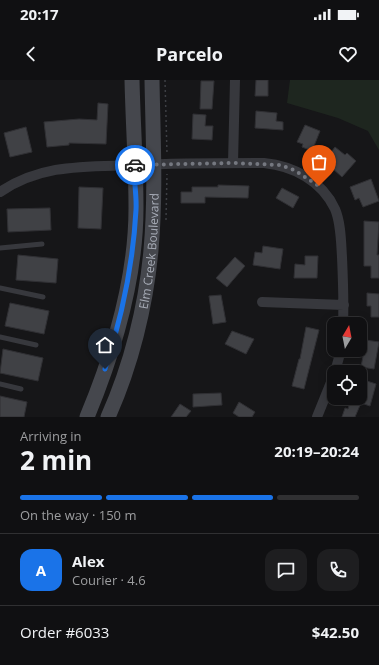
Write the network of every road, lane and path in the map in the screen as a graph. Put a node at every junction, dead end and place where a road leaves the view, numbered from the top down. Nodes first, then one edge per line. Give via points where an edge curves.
1 (132, 80) edge
2 (152, 80) edge
3 (235, 80) edge
4 (233, 163) junction
5 (153, 164) junction
6 (134, 165) junction
7 (0, 192) edge
8 (42, 244) dead end
9 (0, 248) edge
10 (0, 288) edge
11 (43, 297) dead end
12 (262, 302) dead end
13 (344, 305) junction
14 (343, 317) edge
15 (0, 337) edge
16 (36, 345) dead end
17 (0, 384) edge
18 (21, 389) dead end
19 (327, 393) edge
20 (87, 417) edge
21 (108, 417) edge
22 (317, 417) edge

1 - 6 main road, Elm Creek Boulevard
2 - 5 main road, Elm Creek Boulevard
3 - 4 street
4 - 5 street
4 - 13 street via 280,165 294,170 319,186 328,197 335,210 340,237
5 - 6 street
5 - 21 main road, Elm Creek Boulevard via 151,251 142,305 130,354
6 - 7 street via 55,169 24,179
6 - 20 main road, Elm Creek Boulevard via 136,209 126,290 110,355
8 - 9 lane
10 - 11 lane
12 - 13 street
13 - 14 street
15 - 16 lane
17 - 18 lane
19 - 22 street

